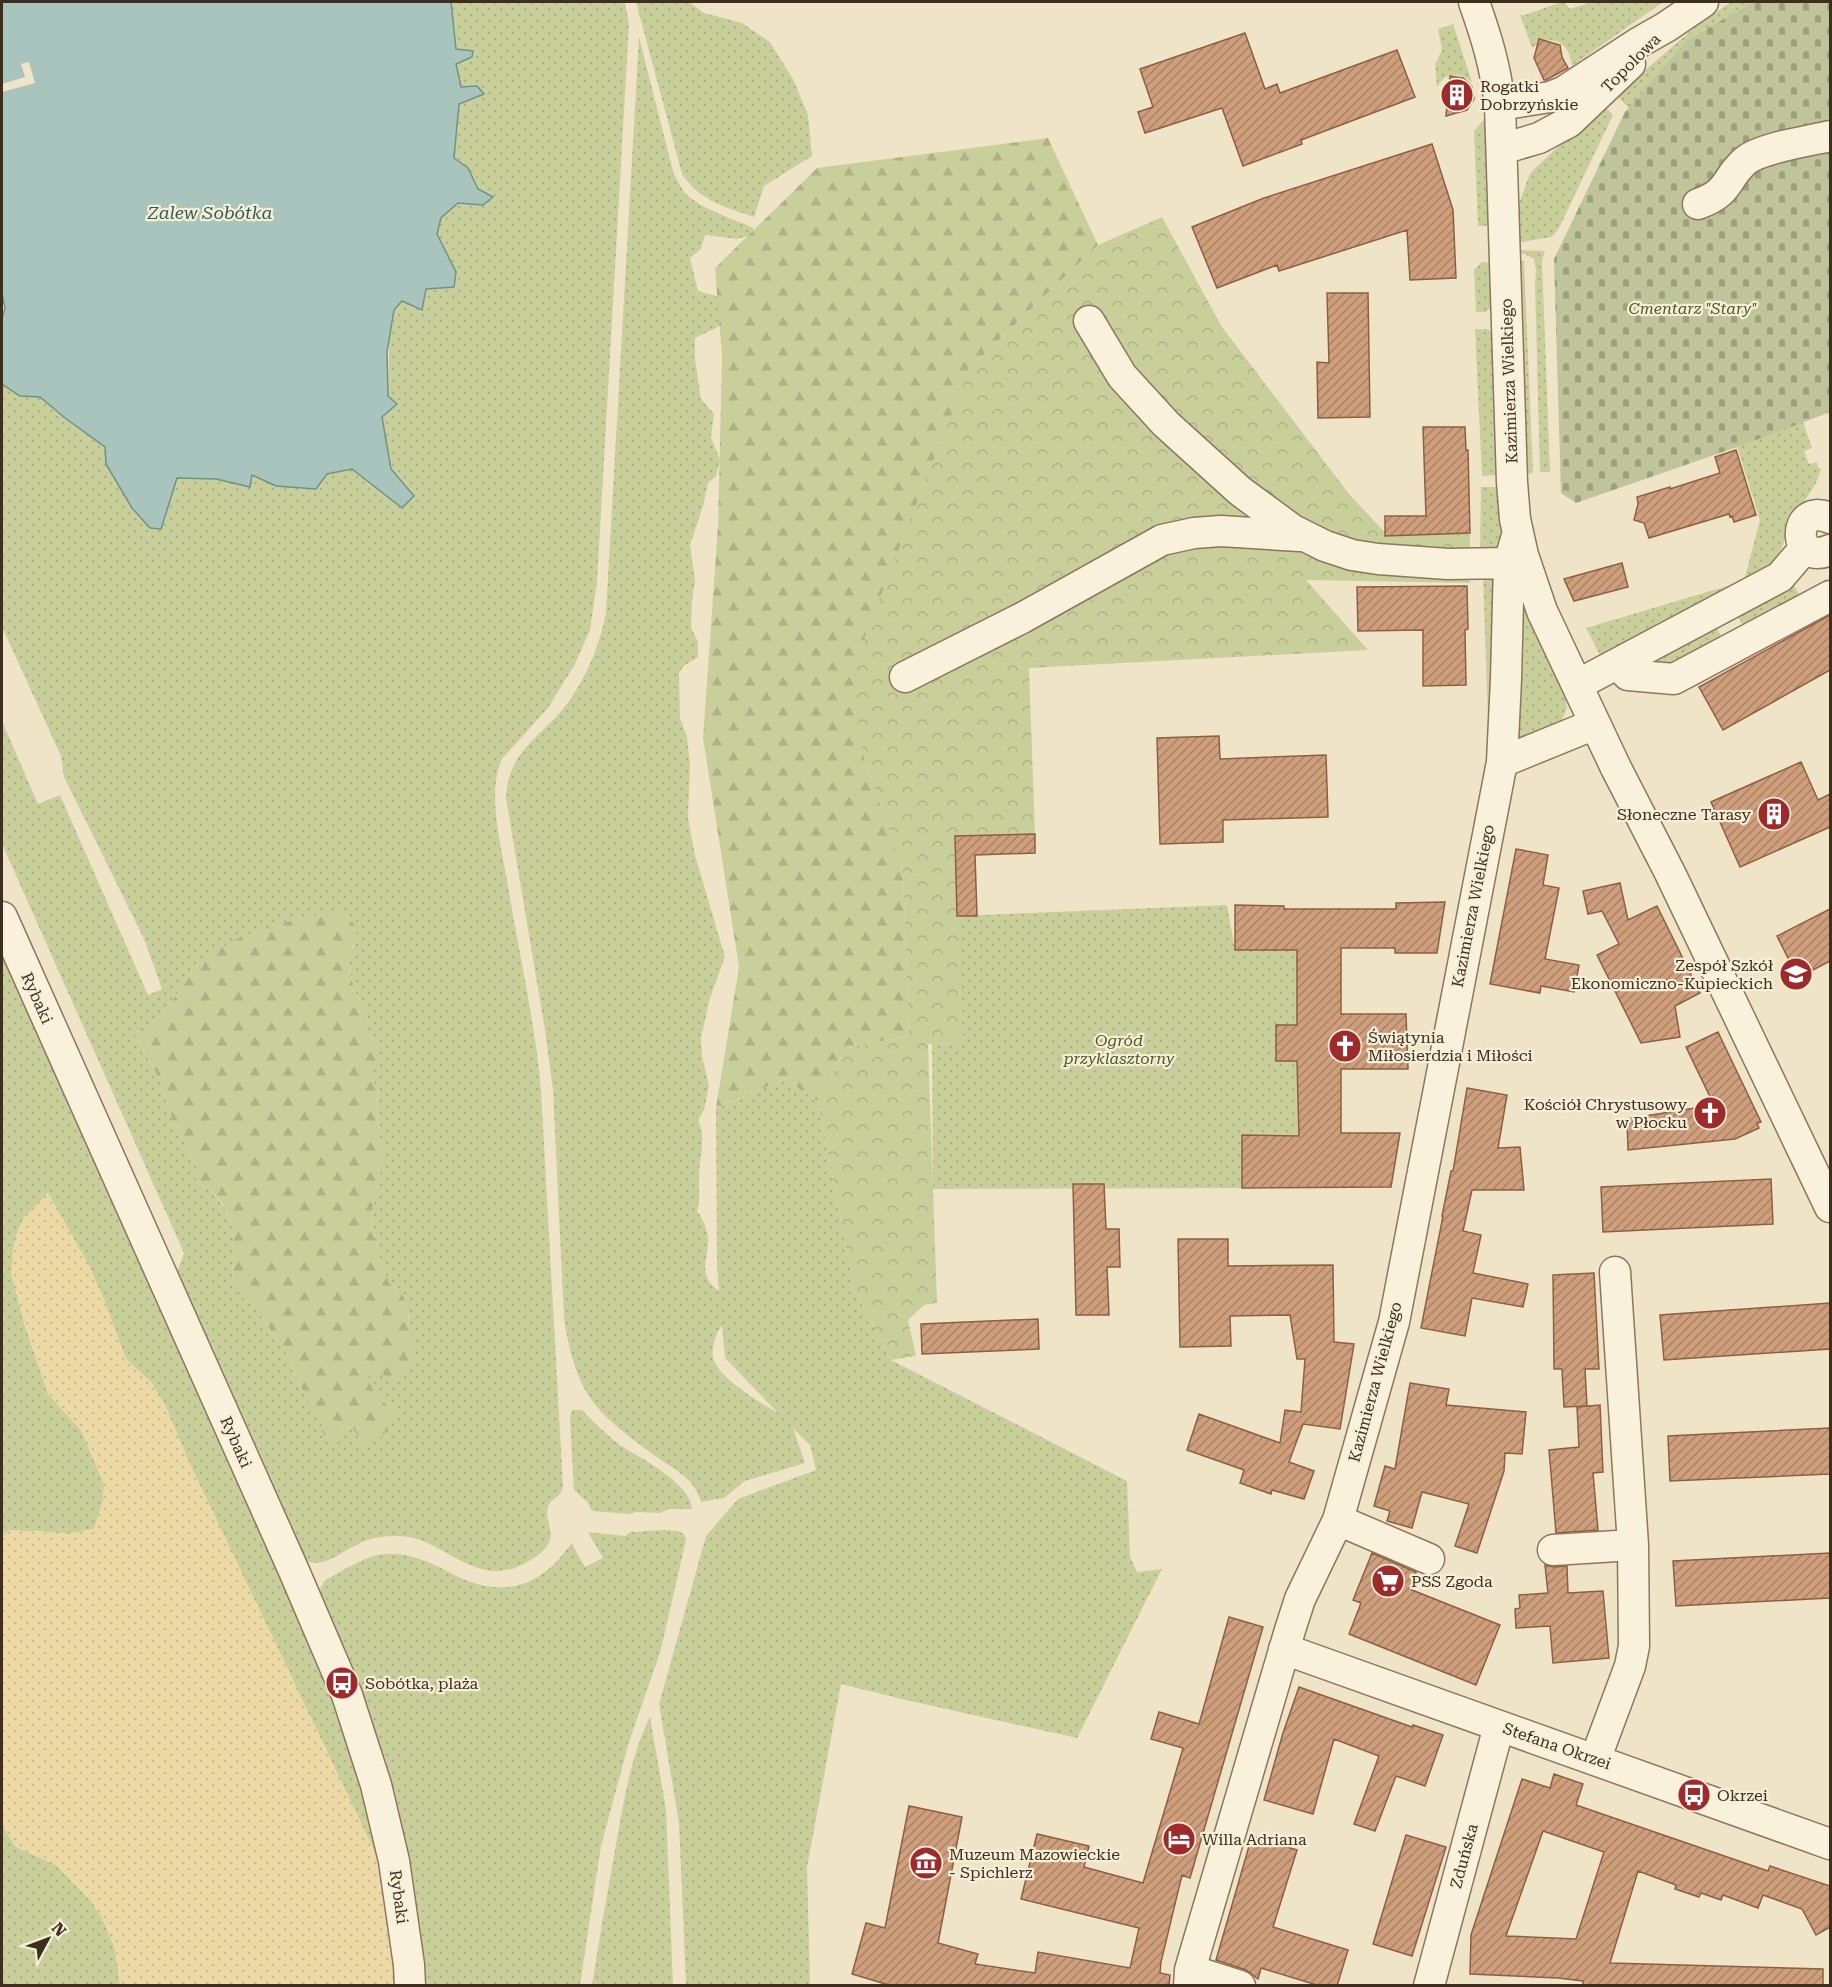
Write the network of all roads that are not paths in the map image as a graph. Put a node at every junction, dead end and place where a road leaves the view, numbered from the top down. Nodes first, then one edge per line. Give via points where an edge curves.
1 (1474, 2) edge
2 (1703, 2) edge
3 (1666, 27) junction
4 (1500, 105) junction
5 (1830, 136) edge
6 (1502, 149) junction
7 (1698, 204) dead end
8 (1089, 321) dead end
9 (1830, 518) edge
10 (1518, 532) junction
11 (1308, 537) junction
12 (1818, 549) edge
13 (1509, 563) junction
14 (1830, 596) edge
15 (1617, 664) junction
16 (905, 677) dead end
17 (1577, 685) junction
18 (1595, 724) junction
19 (1502, 762) junction
20 (2, 917) edge
21 (1830, 1207) edge
22 (1615, 1272) dead end
23 (1338, 1520) junction
24 (1634, 1545) junction
25 (1553, 1550) dead end
26 (1429, 1559) dead end
27 (1284, 1649) junction
28 (1499, 1726) junction
29 (1595, 1760) junction
30 (1830, 1844) edge
31 (1190, 1978) edge
32 (410, 1986) edge
33 (1240, 1986) edge
34 (1429, 1986) edge

1 - 4 street, Kazimierza Wielkiego via 1495,65
2 - 3 street, Topolowa
3 - 4 street, Topolowa via 1563,92
3 - 6 street, Topolowa via 1569,122 1539,138
4 - 6 street, Kazimierza Wielkiego
5 - 7 street via 1757,153 1745,161 1719,195
6 - 10 street, Kazimierza Wielkiego via 1512,482
8 - 11 street via 1122,376 1166,424 1240,491
9 - 12 street via 1812,516 1800,530 1801,539
10 - 13 street, Kazimierza Wielkiego
10 - 17 street via 1542,611
11 - 13 street via 1352,555 1378,560
11 - 16 street via 1221,531 1162,540
12 - 15 street via 1780,577
13 - 19 street, Kazimierza Wielkiego
14 - 15 street via 1674,679 1628,675
15 - 17 street
17 - 18 street
18 - 19 street
18 - 21 street
19 - 23 street, Kazimierza Wielkiego via 1394,1322
20 - 32 street, Rybaki via 347,1695 376,1785 394,1861
22 - 24 street
23 - 26 street
23 - 27 street, Kazimierza Wielkiego via 1300,1599
24 - 25 street
24 - 29 street via 1634,1646
27 - 28 street, Stefana Okrzei
27 - 31 street, Kazimierza Wielkiego
28 - 29 street, Stefana Okrzei
28 - 34 street, Zduńska
29 - 30 street, Stefana Okrzei
31 - 33 street

